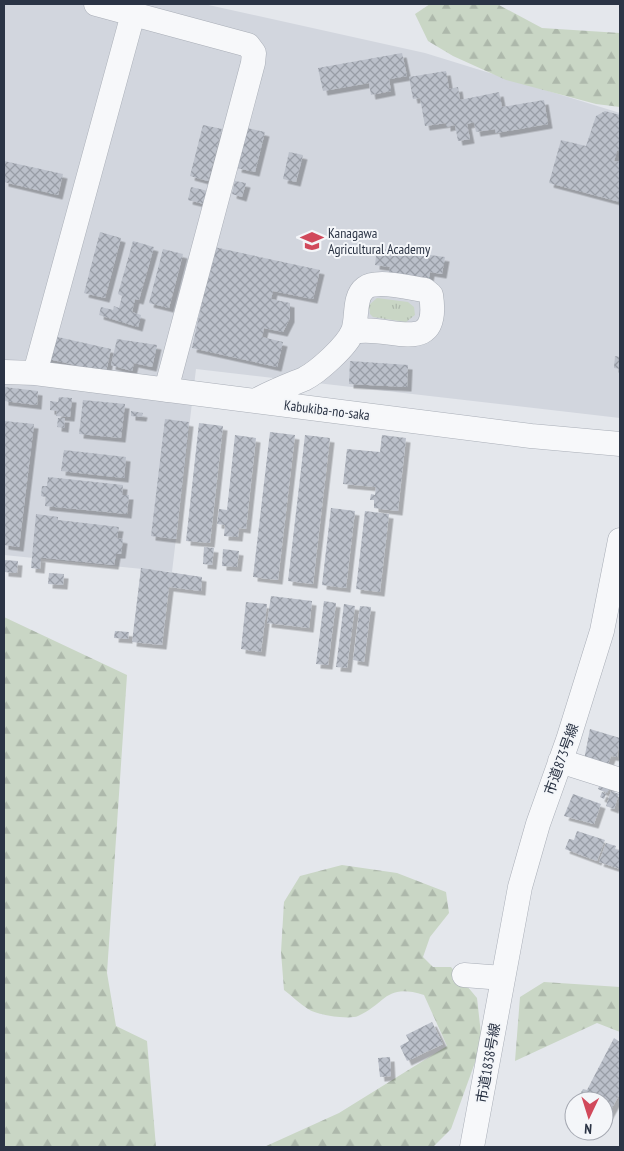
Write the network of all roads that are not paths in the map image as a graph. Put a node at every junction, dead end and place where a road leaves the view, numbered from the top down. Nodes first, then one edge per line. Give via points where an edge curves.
1 (96, 4) edge
2 (132, 14) junction
3 (353, 332) dead end
4 (4, 372) edge
5 (34, 373) junction
6 (166, 390) junction
7 (255, 401) junction
8 (620, 444) edge
9 (620, 540) edge
10 (560, 761) junction
11 (620, 780) edge
12 (464, 975) dead end
13 (504, 978) junction
14 (472, 1147) edge

1 - 2 street
2 - 5 street
2 - 6 street via 248,45 254,53 254,63
3 - 7 street via 333,357 306,378
4 - 5 street, Kabukiba-no-saka
5 - 6 street, Kabukiba-no-saka
6 - 7 street, Kabukiba-no-saka
7 - 8 street, Kabukiba-no-saka
9 - 10 street, 市道873号線 via 602,631
10 - 11 street
10 - 13 street, 市道873号線 via 520,887
12 - 13 street
13 - 14 street, 市道1838号線

